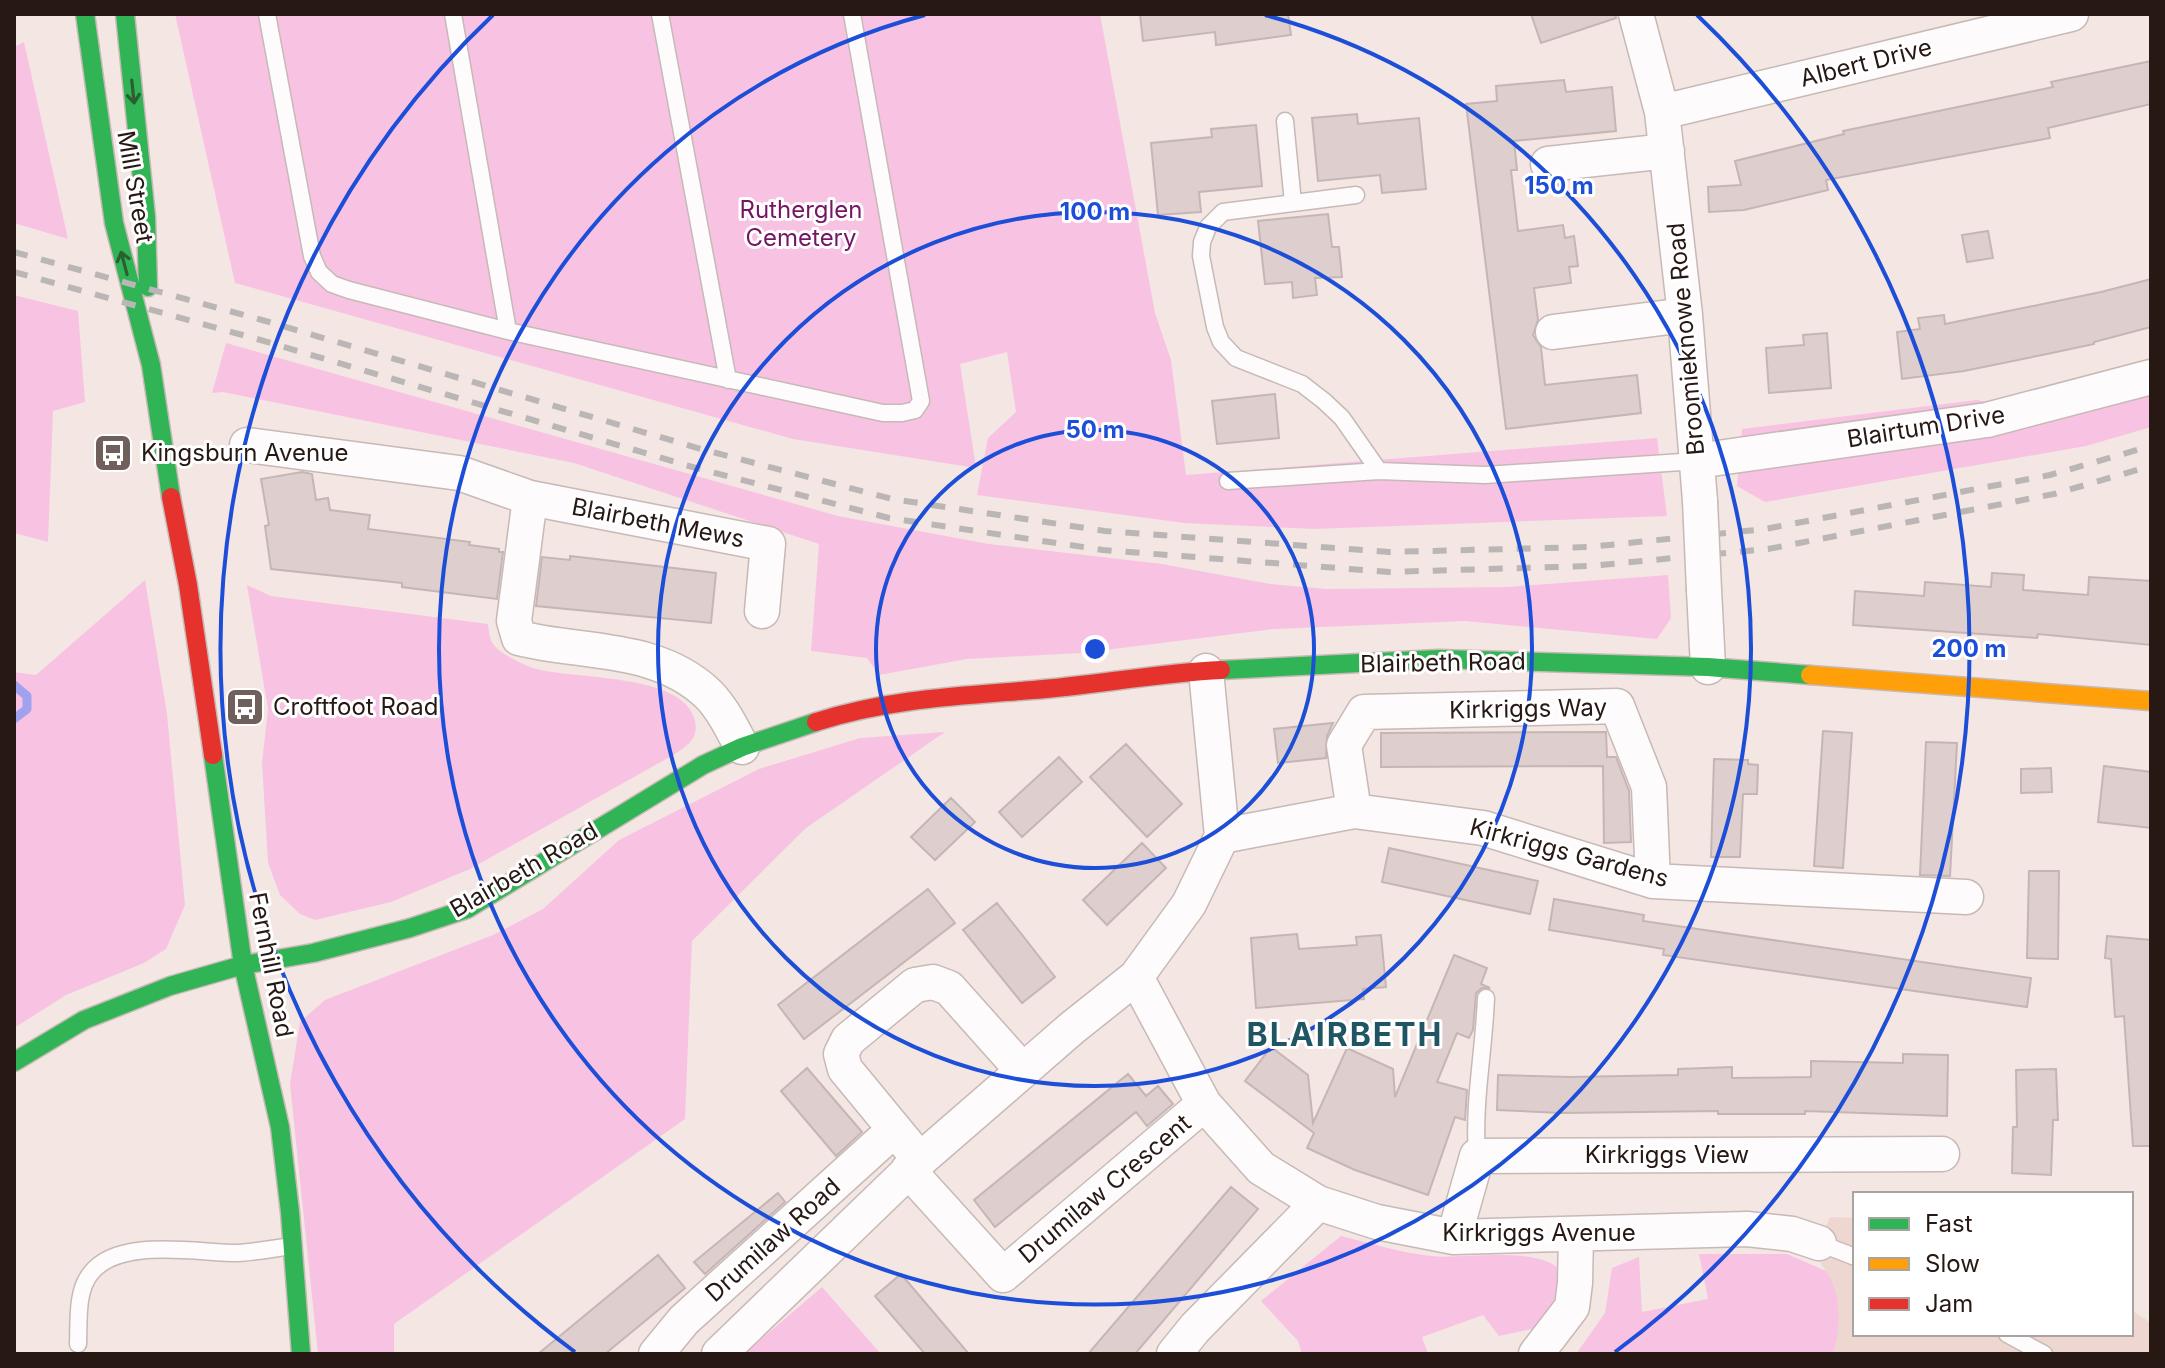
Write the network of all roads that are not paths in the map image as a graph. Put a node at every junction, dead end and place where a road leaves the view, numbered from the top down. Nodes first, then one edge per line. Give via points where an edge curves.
1 (85, 14) edge
2 (125, 14) edge
3 (267, 14) edge
4 (453, 14) edge
5 (660, 14) edge
6 (852, 14) edge
7 (1636, 14) edge
8 (2071, 14) edge
9 (1662, 112) junction
10 (1285, 121) dead end
11 (1667, 151) junction
12 (1548, 164) dead end
13 (1356, 195) dead end
14 (1293, 203) junction
15 (1685, 315) junction
16 (508, 331) junction
17 (1553, 332) dead end
18 (151, 365) junction
19 (2151, 377) edge
20 (728, 380) junction
21 (247, 445) dead end
22 (1697, 461) junction
23 (1379, 471) junction
24 (1228, 481) dead end
25 (530, 498) junction
26 (188, 585) joint
27 (762, 611) dead end
28 (1708, 667) junction
29 (1206, 671) junction
30 (2151, 701) edge
31 (742, 747) junction
32 (1354, 811) junction
33 (1222, 836) junction
34 (1653, 881) junction
35 (1966, 897) dead end
36 (243, 965) junction
37 (1136, 977) junction
38 (1486, 998) dead end
39 (14, 1062) edge
40 (1023, 1071) junction
41 (1204, 1104) junction
42 (894, 1130) junction
43 (1942, 1154) dead end
44 (1477, 1156) junction
45 (914, 1165) junction
46 (1318, 1203) junction
47 (1576, 1235) junction
48 (1454, 1237) junction
49 (1819, 1243) joint
50 (293, 1246) junction
51 (1853, 1256) edge
52 (2011, 1336) edge
53 (78, 1344) dead end
54 (301, 1354) edge
55 (656, 1354) edge
56 (719, 1354) edge
57 (1174, 1354) edge
58 (1536, 1354) edge
59 (2044, 1354) edge

18 -> 1 main road, Mill Street via 114,223
2 -> 18 main road, Mill Street via 146,217
3 - 16 lane via 307,233 319,272 349,290
4 - 16 lane
5 - 20 lane
6 - 20 lane via 921,401 915,410 883,413
7 - 9 street, Broomieknowe Road
8 - 9 street, Albert Drive
9 - 11 street, Broomieknowe Road
10 - 14 lane
11 - 12 street
11 - 15 street, Broomieknowe Road
13 - 14 lane
14 - 23 lane via 1223,212 1208,227 1201,256 1215,327 1236,358 1302,384 1324,401
15 - 17 street
15 - 22 street, Broomieknowe Road
16 - 20 lane
18 - 26 main road, Mill Street
19 - 22 street, Blairtum Drive via 1987,420
21 - 25 street, Blairbeth Mews via 459,473
22 - 23 lane via 1485,475
22 - 28 street, Broomieknowe Road, bridge
23 - 24 lane
25 - 27 street, Blairbeth Mews via 768,544
25 - 31 street via 514,621 519,638 643,657 710,695
26 - 36 main road, Fernhill Road
28 - 29 main road, Blairbeth Road via 1439,659
28 - 30 main road, Blairbeth Road
29 - 31 main road, Blairbeth Road via 856,709
29 - 33 street
31 - 36 main road, Blairbeth Road via 703,765 467,909 313,953
32 - 33 street, Kirkriggs Gardens
32 - 34 street, Kirkriggs Gardens via 1483,828
32 - 34 street, Kirkriggs Way via 1344,745 1364,712 1617,706 1649,787
33 - 37 street, Drumilaw Road via 1189,904
34 - 35 street, Kirkriggs Gardens
36 - 39 main road via 170,986 84,1020
36 - 50 main road, Fernhill Road via 280,1126
37 - 40 street, Drumilaw Road
37 - 41 street, Kirkriggs Avenue
38 - 44 lane via 1475,1112
40 - 42 street via 949,988 933,982 915,985 848,1040 841,1054 845,1069
40 - 45 street, Drumilaw Road
41 - 45 street, Drumilaw Crescent via 1003,1275
41 - 46 street, Kirkriggs Avenue via 1261,1168
42 - 45 street
42 - 55 street, Drumilaw Road via 684,1320
43 - 44 street, Kirkriggs View
44 - 48 street
45 - 56 street, Drumilaw Road
46 - 48 street, Kirkriggs Avenue via 1377,1222
46 - 57 street
47 - 48 street, Kirkriggs Avenue
47 - 49 street, Kirkriggs Avenue via 1747,1229
47 - 58 street via 1572,1307
49 - 51 lane
50 - 53 lane via 242,1253 132,1250 109,1259 82,1287
50 - 54 main road, Fernhill Road
52 - 59 lane

